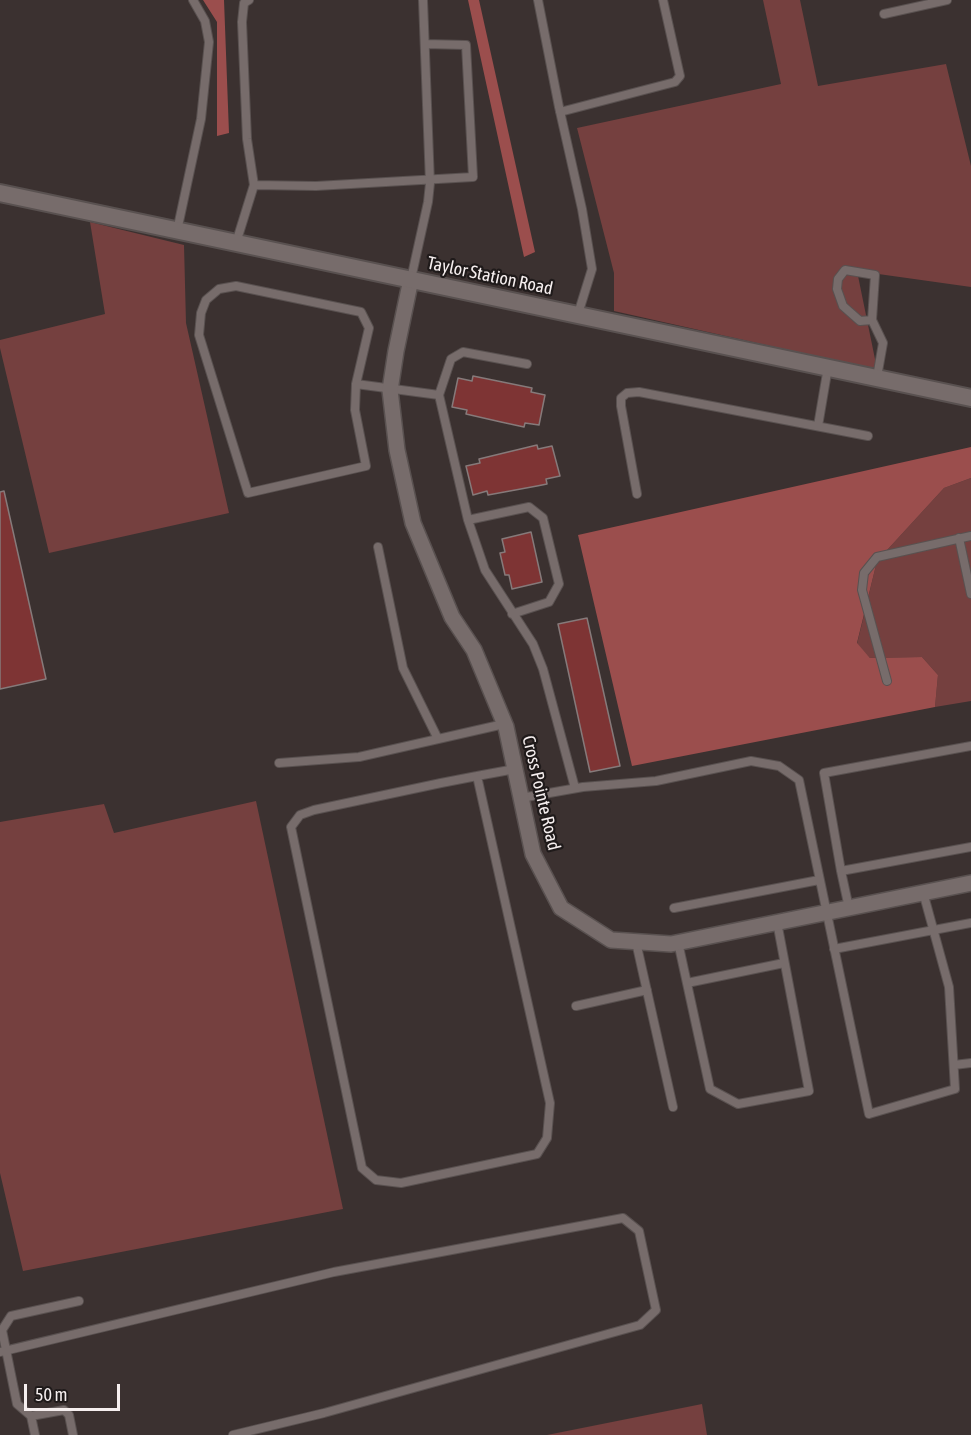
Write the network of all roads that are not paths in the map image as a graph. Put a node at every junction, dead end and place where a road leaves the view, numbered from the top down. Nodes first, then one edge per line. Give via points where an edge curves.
1 (193, 0) edge
2 (249, 0) edge
3 (423, 0) edge
4 (538, 0) edge
5 (663, 0) edge
6 (947, 0) edge
7 (884, 14) dead end
8 (425, 44) junction
9 (560, 112) junction
10 (430, 180) junction
11 (254, 185) junction
12 (0, 193) edge
13 (177, 231) junction
14 (236, 243) junction
15 (411, 279) junction
16 (578, 314) junction
17 (872, 320) junction
18 (527, 364) dead end
19 (828, 367) junction
20 (877, 377) junction
21 (356, 384) junction
22 (390, 390) junction
23 (440, 395) junction
24 (971, 398) edge
25 (818, 426) junction
26 (868, 436) dead end
27 (636, 494) dead end
28 (468, 520) junction
29 (971, 536) edge
30 (959, 538) junction
31 (378, 547) dead end
32 (971, 594) edge
33 (512, 614) junction
34 (887, 681) dead end
35 (504, 724) junction
36 (438, 739) junction
37 (971, 746) edge
38 (279, 763) dead end
39 (515, 769) junction
40 (477, 776) junction
41 (575, 788) junction
42 (521, 798) junction
43 (971, 847) edge
44 (841, 871) junction
45 (819, 880) junction
46 (971, 883) edge
47 (923, 892) junction
48 (674, 908) dead end
49 (849, 908) junction
50 (825, 912) junction
51 (777, 922) junction
52 (971, 923) edge
53 (934, 931) junction
54 (636, 942) junction
55 (678, 942) junction
56 (834, 949) junction
57 (784, 963) junction
58 (687, 983) junction
59 (647, 990) junction
60 (576, 1006) dead end
61 (971, 1063) edge
62 (954, 1065) junction
63 (673, 1107) dead end
64 (79, 1300) dead end
65 (3, 1351) edge
66 (31, 1416) junction
67 (35, 1435) edge
68 (73, 1435) edge
69 (233, 1435) edge

1 - 13 lane via 205,21 209,42 201,119
2 - 11 lane via 244,3 242,22 247,139
3 - 8 lane
4 - 9 lane
5 - 9 lane via 680,76 675,82
6 - 7 lane
8 - 10 lane
8 - 10 lane via 466,45 473,177
9 - 16 lane via 591,269
10 - 11 lane
10 - 15 lane
11 - 14 lane
12 - 13 main road, Taylor Station Road
13 - 14 main road, Taylor Station Road
14 - 15 main road, Taylor Station Road
15 - 16 main road, Taylor Station Road
15 - 22 street, Cross Pointe Road
16 - 19 main road, Taylor Station Road
17 - 17 lane via 875,274 845,270 837,289 843,306 860,321
17 - 20 lane via 883,343
18 - 23 lane via 463,352 451,359
19 - 20 main road, Taylor Station Road
19 - 25 lane
20 - 24 main road, Taylor Station Road
21 - 21 lane via 369,328 361,312 236,286 219,289 206,300 199,335 248,494 366,466 355,410
21 - 22 lane
22 - 23 lane
22 - 35 street, Cross Pointe Road via 397,450 413,523 452,617 474,650
23 - 28 lane
25 - 26 lane
25 - 27 lane via 639,392 627,393 621,398 621,406
28 - 33 lane via 485,570
28 - 33 lane via 529,507 543,518 559,584 549,602
29 - 30 lane
30 - 32 lane
30 - 34 lane via 877,557 864,573 862,590
31 - 36 lane via 403,668
33 - 41 lane via 533,644 543,669
35 - 36 lane
35 - 39 street, Cross Pointe Road
36 - 38 lane via 359,757
37 - 44 lane via 824,773
39 - 40 lane
39 - 42 street, Cross Pointe Road
40 - 40 lane via 314,810 300,815 291,827 362,1167 375,1180 401,1183 537,1154 547,1138 550,1103
41 - 42 lane
41 - 45 lane via 656,781 751,761 779,766 799,780
42 - 54 street, Cross Pointe Road via 533,854 561,908 611,940
43 - 44 lane
44 - 49 lane
45 - 48 lane
45 - 50 lane
46 - 47 street, Cross Pointe Road
47 - 49 street, Cross Pointe Road
47 - 53 lane
49 - 50 street, Cross Pointe Road
50 - 51 street, Cross Pointe Road
50 - 56 lane
51 - 55 street, Cross Pointe Road
51 - 57 lane
52 - 53 lane
53 - 56 lane
53 - 62 lane via 949,987
54 - 55 street, Cross Pointe Road
54 - 59 lane
55 - 58 lane
56 - 62 lane via 869,1114 955,1089
57 - 58 lane
57 - 58 lane via 809,1091 738,1104 710,1089
59 - 60 lane
59 - 63 lane
61 - 62 lane
64 - 65 lane via 11,1316 2,1329
65 - 66 lane via 17,1404
65 - 69 lane via 334,1272 623,1218 639,1231 656,1310 640,1325
66 - 67 lane
66 - 68 lane via 64,1410 69,1415

